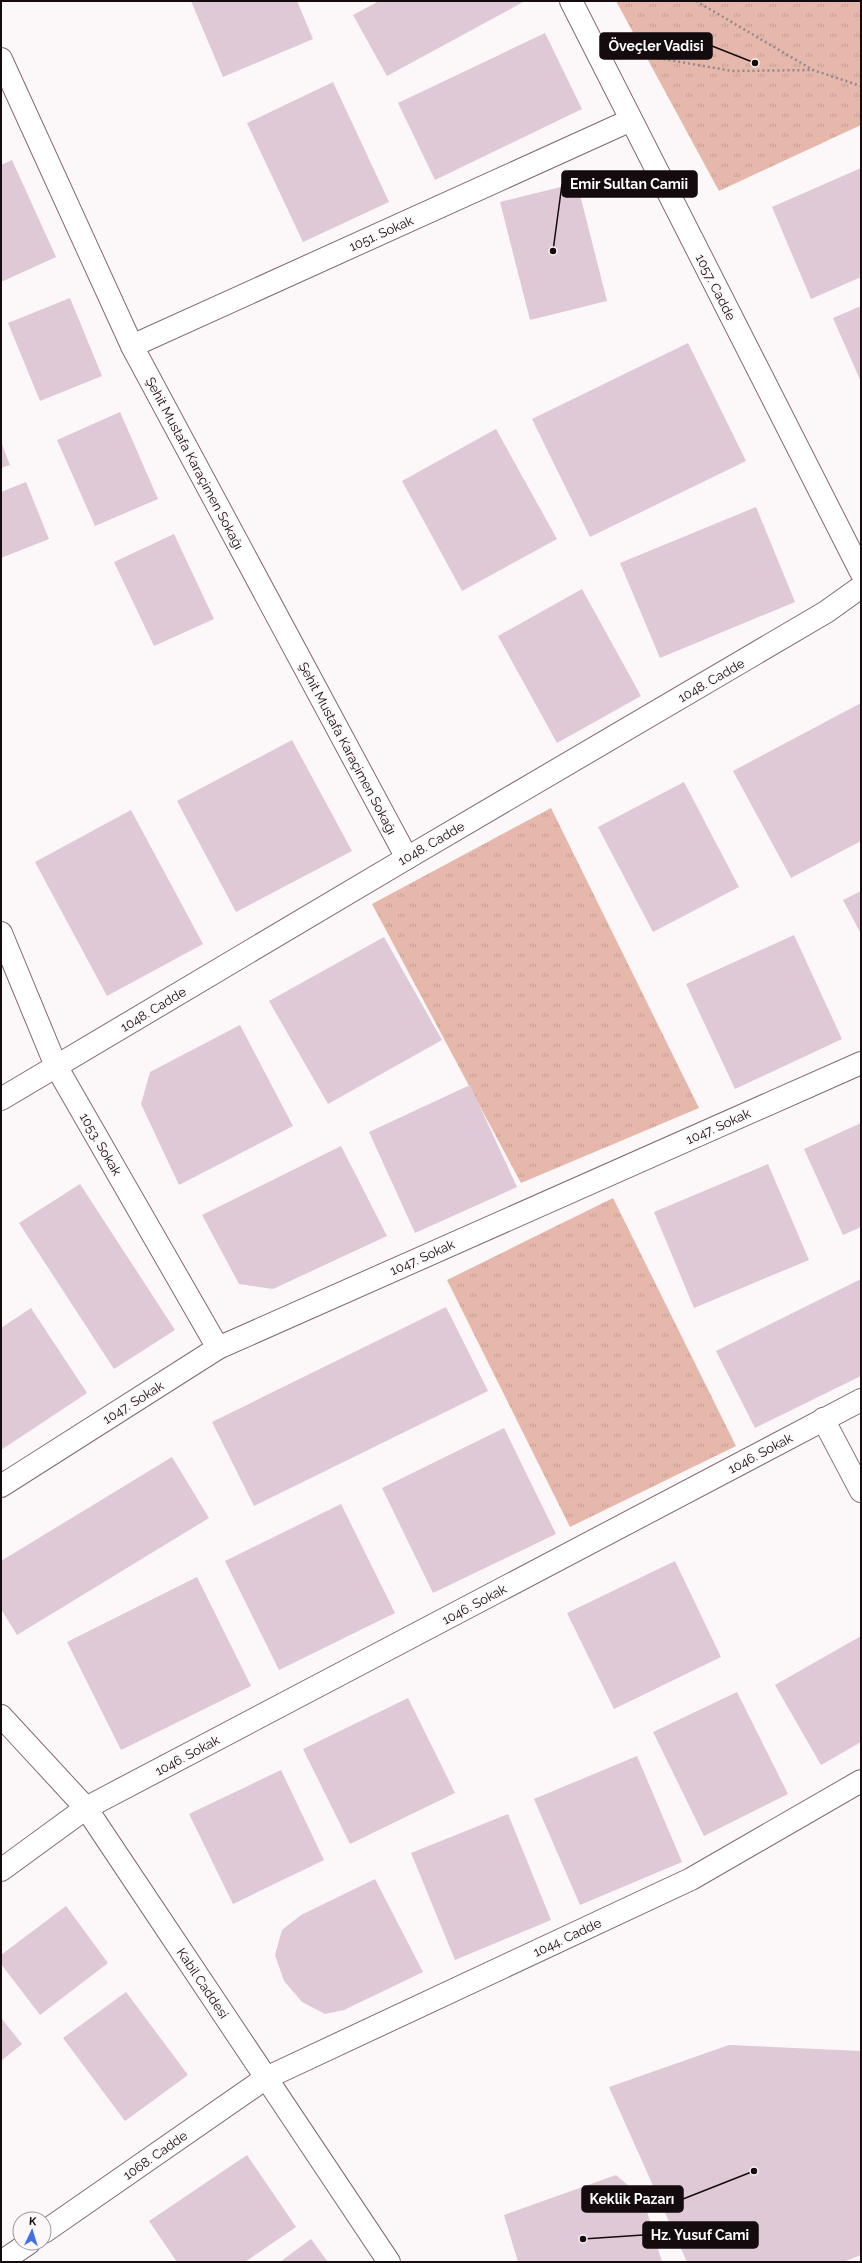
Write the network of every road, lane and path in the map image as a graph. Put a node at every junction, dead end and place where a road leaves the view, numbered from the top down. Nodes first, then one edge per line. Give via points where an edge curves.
1 (571, 1) edge
2 (696, 1) edge
3 (594, 47) junction
4 (1, 59) edge
5 (813, 70) junction
6 (861, 86) edge
7 (631, 120) junction
8 (132, 346) junction
9 (861, 572) edge
10 (861, 587) edge
11 (407, 858) junction
12 (1, 933) edge
13 (861, 1063) edge
14 (56, 1066) junction
15 (1, 1099) edge
16 (218, 1348) junction
17 (861, 1400) edge
18 (823, 1419) junction
19 (1, 1486) edge
20 (861, 1491) edge
21 (1, 1716) edge
22 (861, 1781) edge
23 (86, 1808) junction
24 (1, 1870) edge
25 (266, 2078) junction
26 (52, 2226) edge
27 (17, 2251) edge
28 (1, 2262) edge
29 (389, 2262) edge

1 - 3 street, 1057. Cadde
2 - 5 path
3 - 5 path via 732,71
3 - 7 street, 1057. Cadde
4 - 8 street, Şehit Mustafa Karaçimen Sokağı
5 - 6 path
7 - 8 street, 1051. Sokak
7 - 9 street, 1057. Cadde
8 - 11 street, Şehit Mustafa Karaçimen Sokağı
10 - 11 street, 1048. Cadde via 821,615
11 - 14 street, 1048. Cadde
12 - 14 street, 1053. Sokak
13 - 16 street, 1047. Sokak
14 - 15 street, 1048. Cadde
14 - 16 street, 1053. Sokak
16 - 19 street, 1047. Sokak
17 - 18 street, 1046. Sokak
18 - 20 street
18 - 23 street, 1046. Sokak
21 - 23 street, Kabil Caddesi
22 - 25 street, 1044. Cadde via 691,1879
23 - 24 street, 1046. Sokak
23 - 25 street, Kabil Caddesi
25 - 26 street, 1068. Cadde
25 - 29 street, Kabil Caddesi
27 - 28 street

